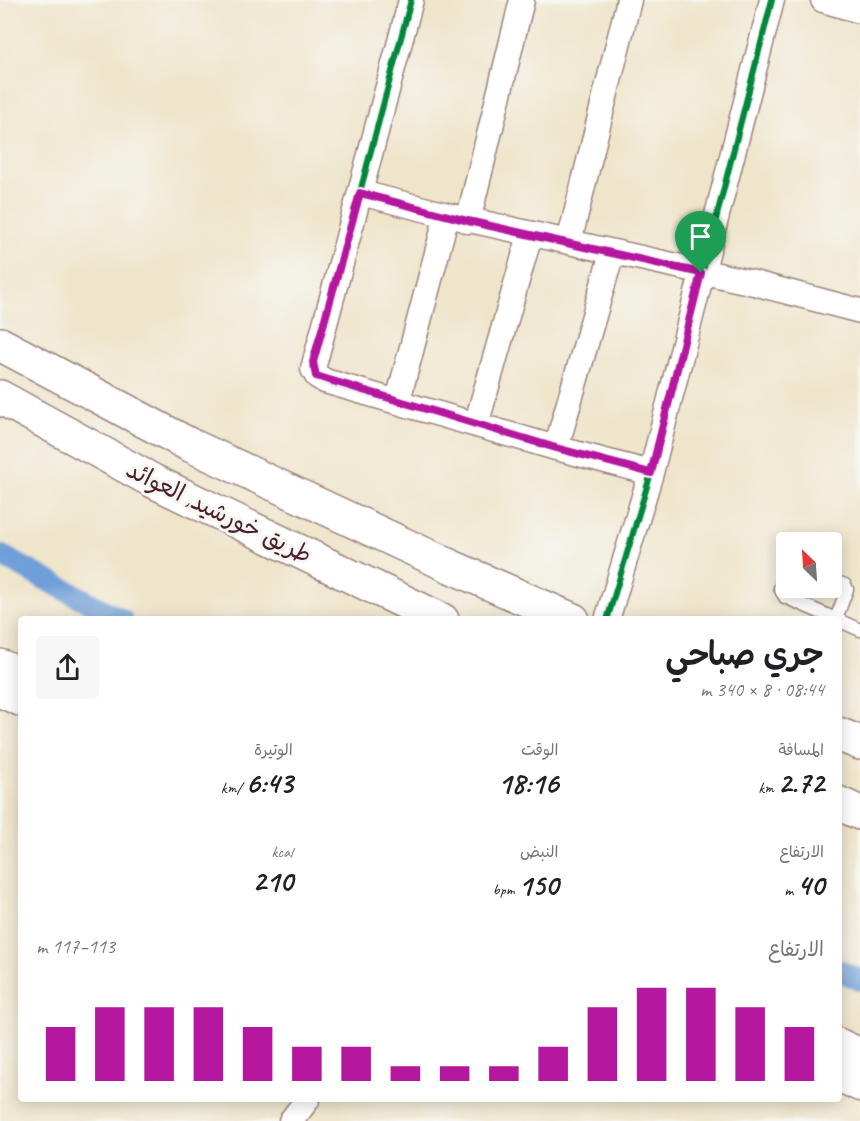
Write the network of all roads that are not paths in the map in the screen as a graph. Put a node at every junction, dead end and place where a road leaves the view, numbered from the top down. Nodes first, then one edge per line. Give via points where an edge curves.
1 (411, 0) edge
2 (522, 0) edge
3 (629, 0) edge
4 (772, 0) edge
5 (823, 0) edge
6 (860, 11) edge
7 (360, 193) junction
8 (457, 218) junction
9 (530, 235) junction
10 (569, 242) junction
11 (612, 253) junction
12 (701, 273) junction
13 (860, 311) edge
14 (0, 344) edge
15 (0, 397) edge
16 (398, 400) junction
17 (476, 425) junction
18 (556, 448) junction
19 (651, 473) junction
20 (842, 584) edge
21 (787, 598) edge
22 (434, 616) edge
23 (564, 616) edge
24 (608, 616) edge
25 (831, 616) edge
26 (839, 616) edge
27 (842, 621) edge
28 (860, 630) edge
29 (0, 666) edge
30 (18, 674) edge
31 (0, 692) edge
32 (18, 700) edge
33 (842, 736) edge
34 (860, 743) edge
35 (842, 805) edge
36 (860, 813) edge
37 (842, 1047) edge
38 (860, 1055) edge
39 (842, 1078) edge
40 (860, 1086) edge
41 (305, 1102) edge
42 (291, 1121) edge

1 - 7 street
2 - 8 street
3 - 10 street
4 - 12 street
5 - 6 street
7 - 8 street
7 - 16 street via 313,369 325,381
8 - 9 street
8 - 16 street
9 - 10 street
9 - 17 street
10 - 11 street
11 - 12 street
11 - 18 street
12 - 13 street
12 - 19 street
14 - 23 main road via 188,444
15 - 22 main road, طريق خورشيد, العوائد via 153,481
16 - 17 street
17 - 18 street
18 - 19 street
19 - 24 street
20 - 26 lane via 847,589
21 - 25 lane
27 - 28 lane
29 - 30 main road
31 - 32 street
33 - 34 main road
35 - 36 main road
37 - 38 main road
39 - 40 street
41 - 42 street

